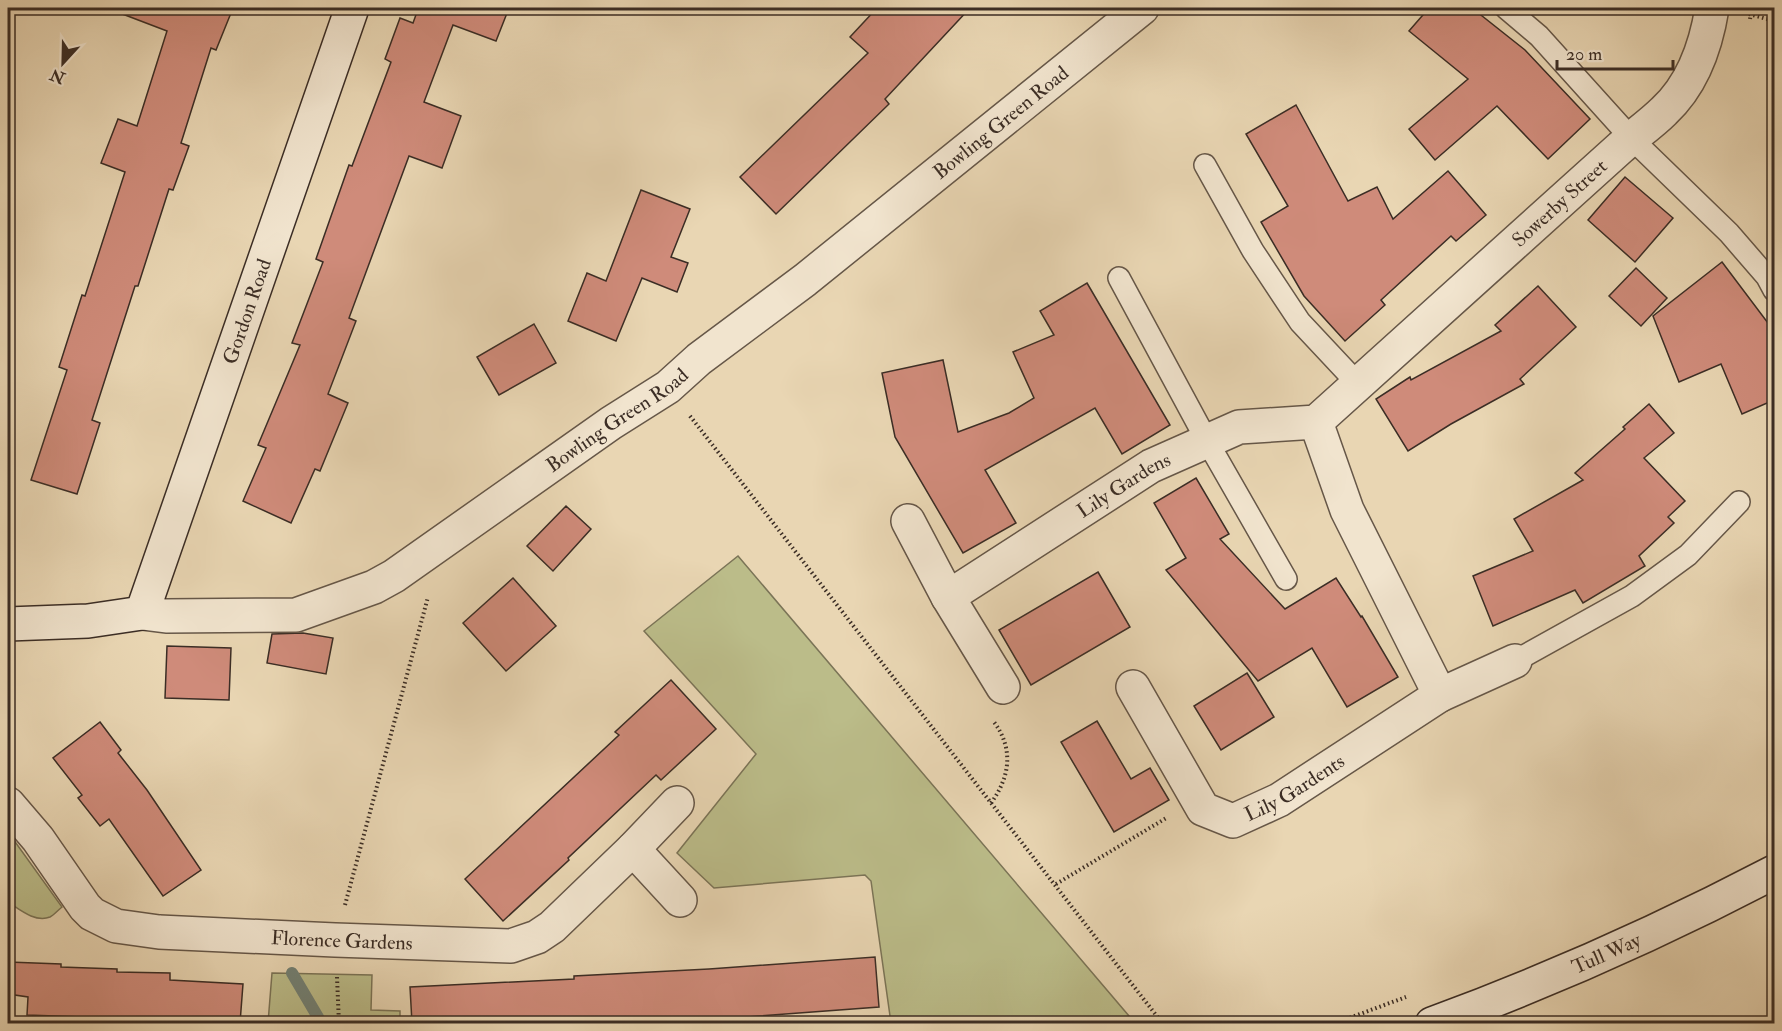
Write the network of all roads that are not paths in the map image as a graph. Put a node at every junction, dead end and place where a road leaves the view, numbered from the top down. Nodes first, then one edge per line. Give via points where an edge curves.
1 (352, 8) edge
2 (1142, 8) edge
3 (1506, 8) edge
4 (1712, 8) edge
5 (1631, 138) junction
6 (1205, 165) dead end
7 (1119, 278) dead end
8 (1774, 290) edge
9 (1364, 380) junction
10 (1316, 422) junction
11 (1207, 441) junction
12 (1739, 502) dead end
13 (908, 521) dead end
14 (1286, 579) dead end
15 (948, 597) junction
16 (142, 613) junction
17 (8, 624) edge
18 (1515, 661) joint
19 (999, 680) road end
20 (1132, 687) dead end
21 (1440, 695) junction
22 (677, 803) dead end
23 (8, 804) edge
24 (633, 849) junction
25 (1774, 872) edge
26 (680, 900) dead end
27 (1432, 1023) edge

1 - 16 street, Gordon Road
2 - 16 street, Bowling Green Road via 668,387 394,576 296,615
3 - 5 lane via 1539,36
4 - 5 street, Sowerby Street via 1708,33 1691,78 1665,110
5 - 8 lane via 1730,233
5 - 9 street, Sowerby Street
6 - 9 lane via 1253,251 1300,322
7 - 11 lane
9 - 10 street
10 - 11 street, Lily Gardens via 1239,427
10 - 21 street via 1347,510
11 - 14 lane
11 - 15 street, Lily Gardens via 1151,466
12 - 18 lane via 1688,555 1632,596
13 - 15 street
15 - 19 street
16 - 17 street, Bowling Green Road via 88,621
18 - 21 street
20 - 21 street, Lily Gardents via 1203,809 1233,821 1279,800
22 - 24 street, Florence Gardens
23 - 24 street, Florence Gardens via 92,914 116,926 159,932 511,945 526,942 552,927
24 - 26 street
25 - 27 street, Tull Way via 1613,951

